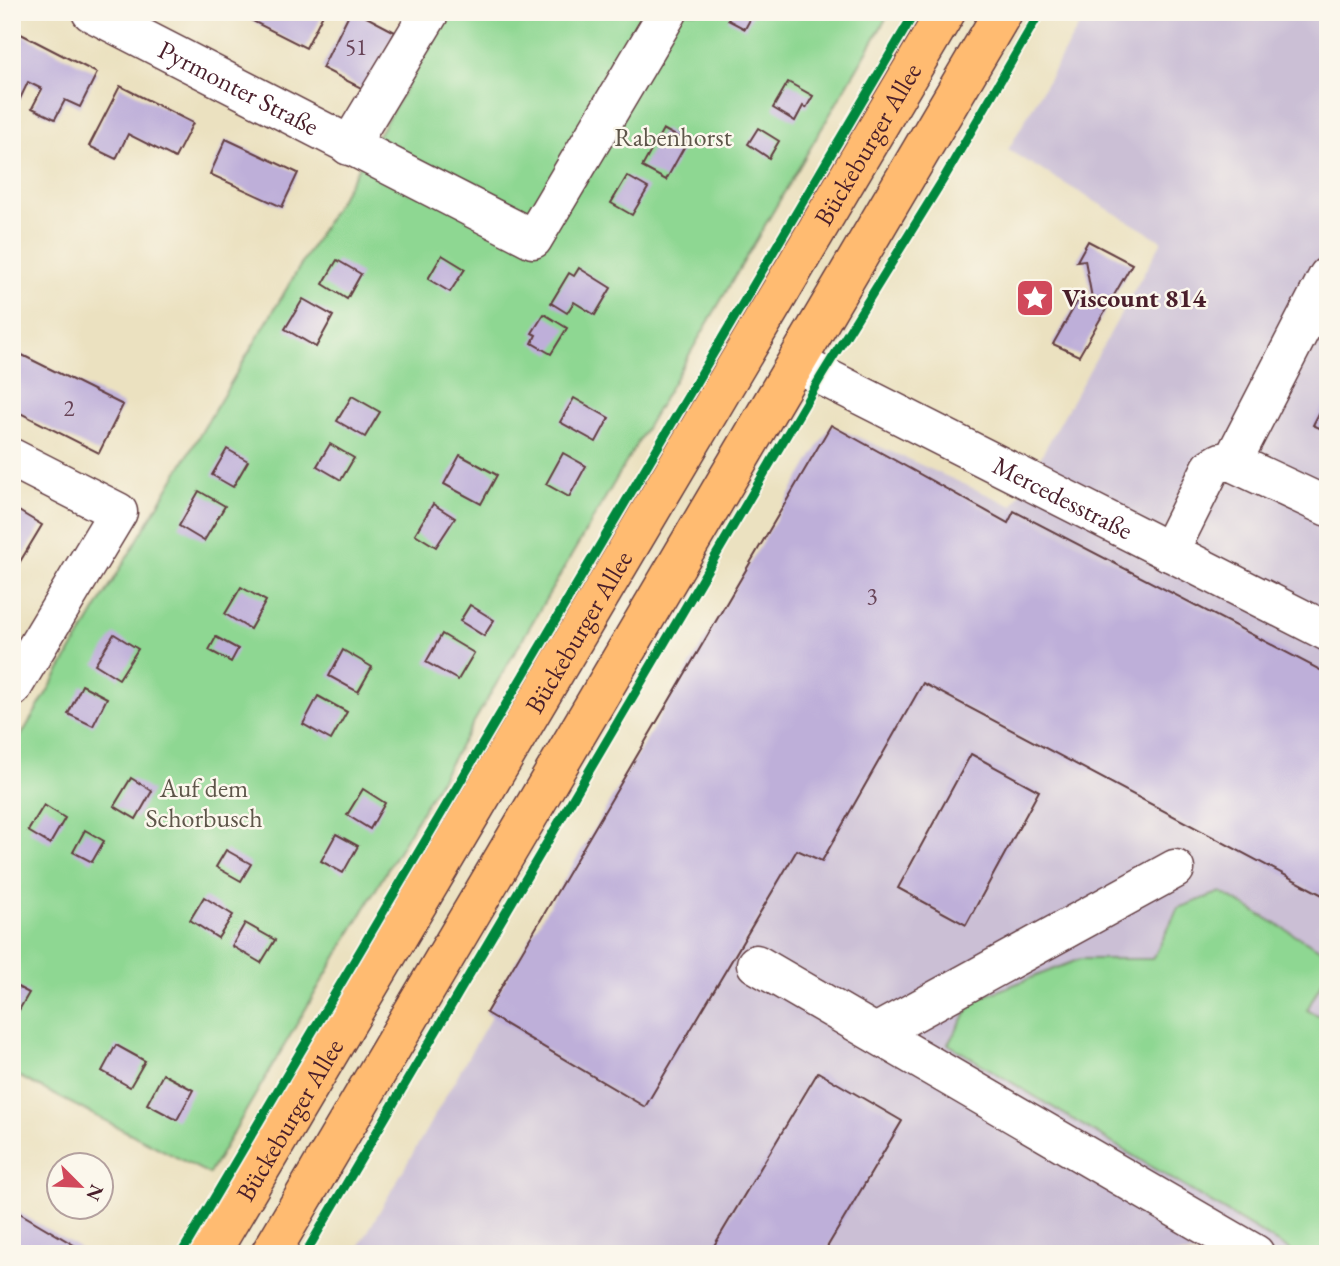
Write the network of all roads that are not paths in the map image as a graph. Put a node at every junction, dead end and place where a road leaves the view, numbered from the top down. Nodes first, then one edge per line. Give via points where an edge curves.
1 (91, 12) edge
2 (430, 12) edge
3 (668, 12) edge
4 (946, 12) edge
5 (1003, 12) edge
6 (349, 146) junction
7 (1328, 276) edge
8 (797, 363) junction
9 (12, 458) edge
10 (1231, 462) junction
11 (1328, 507) edge
12 (1169, 552) junction
13 (1328, 632) edge
14 (12, 688) edge
15 (1175, 869) dead end
16 (756, 964) dead end
17 (876, 1033) junction
18 (210, 1254) edge
19 (270, 1254) edge
20 (1255, 1254) edge

1 - 6 street, Pyrmonter Straße
2 - 6 street
3 - 6 street, Pyrmonter Straße via 533,239
4 - 18 main road, Bückeburger Allee
5 - 8 main road, Bückeburger Allee
7 - 10 street
8 - 12 street, Mercedesstraße
8 - 19 main road, Bückeburger Allee
9 - 14 street via 118,512
10 - 11 street
10 - 12 street via 1211,468
12 - 13 street, Mercedesstraße
15 - 17 street
16 - 17 street
17 - 20 street

